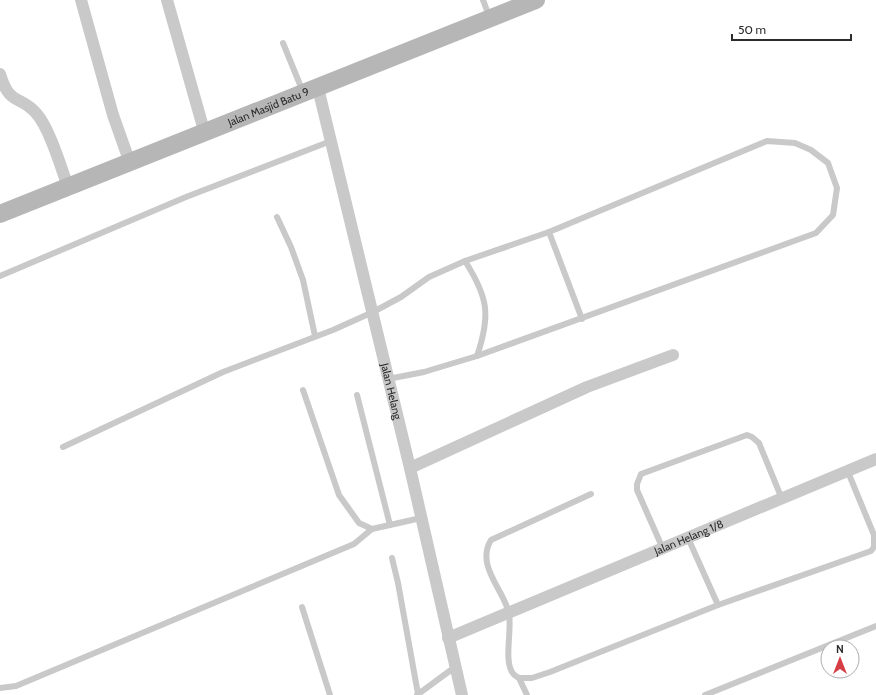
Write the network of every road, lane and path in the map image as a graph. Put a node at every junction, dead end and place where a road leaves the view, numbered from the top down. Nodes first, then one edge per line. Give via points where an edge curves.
1 (81, 0) edge
2 (167, 0) edge
3 (483, 0) edge
4 (536, 0) edge
5 (489, 18) junction
6 (283, 43) dead end
7 (0, 74) edge
8 (311, 90) junction
9 (205, 134) junction
10 (331, 141) junction
11 (130, 163) junction
12 (68, 187) junction
13 (0, 214) edge
14 (277, 217) dead end
15 (549, 232) junction
16 (464, 261) junction
17 (0, 276) edge
18 (373, 312) junction
19 (582, 319) junction
20 (315, 336) junction
21 (673, 355) dead end
22 (477, 356) junction
23 (388, 379) junction
24 (303, 390) dead end
25 (357, 395) dead end
26 (63, 447) dead end
27 (876, 459) edge
28 (410, 468) junction
29 (848, 472) junction
30 (591, 494) dead end
31 (782, 499) junction
32 (421, 518) junction
33 (390, 525) junction
34 (372, 529) junction
35 (688, 538) junction
36 (662, 549) junction
37 (392, 558) dead end
38 (718, 605) junction
39 (302, 607) dead end
40 (506, 615) junction
41 (876, 626) edge
42 (448, 638) junction
43 (455, 667) junction
44 (519, 678) junction
45 (0, 688) edge
46 (330, 695) edge
47 (417, 695) edge
48 (462, 695) edge
49 (527, 695) edge
50 (705, 695) edge

1 - 11 street via 113,115
2 - 9 street
3 - 5 lane
4 - 5 main road, Jalan Masjid Batu 9
5 - 8 main road, Jalan Masjid Batu 9
6 - 8 lane
7 - 12 street via 4,88 12,98 36,112 44,125
8 - 9 main road, Jalan Masjid Batu 9
8 - 10 street, Jalan Helang
9 - 11 main road, Jalan Masjid Batu 9
10 - 17 lane via 186,197
10 - 18 street, Jalan Helang
11 - 12 main road, Jalan Masjid Batu 9
12 - 13 main road, Jalan Masjid Batu 9
14 - 20 lane via 303,280
15 - 16 lane
15 - 19 lane
15 - 19 lane via 767,141 795,143 811,150 828,163 837,188 832,214 816,233
16 - 18 lane via 429,277
16 - 22 lane via 476,279 485,302 486,324
18 - 20 lane
18 - 23 street, Jalan Helang
19 - 22 lane
20 - 26 lane via 223,372
21 - 28 street via 587,387
22 - 23 lane via 424,372
23 - 28 street, Jalan Helang
24 - 34 lane via 339,495 359,524
25 - 33 lane
27 - 29 street, Jalan Helang 1/8
28 - 32 street, Jalan Helang
29 - 31 street, Jalan Helang 1/8
29 - 38 lane via 874,535 874,547 871,551
30 - 40 lane via 491,540 487,547 488,567
31 - 35 street, Jalan Helang 1/8
31 - 36 lane via 759,442 747,435 641,474 637,490
32 - 33 lane
32 - 42 street, Jalan Helang
33 - 34 lane
34 - 45 lane via 354,544 16,686
35 - 36 street, Jalan Helang 1/8
35 - 38 lane
36 - 40 street, Jalan Helang 1/8
37 - 47 lane
38 - 44 lane via 550,672 532,678
39 - 46 lane
40 - 42 street, Jalan Helang 1/8
40 - 44 lane via 509,659 512,672
41 - 50 lane
42 - 43 street, Jalan Helang
43 - 47 lane
43 - 48 street, Jalan Helang
44 - 49 lane

